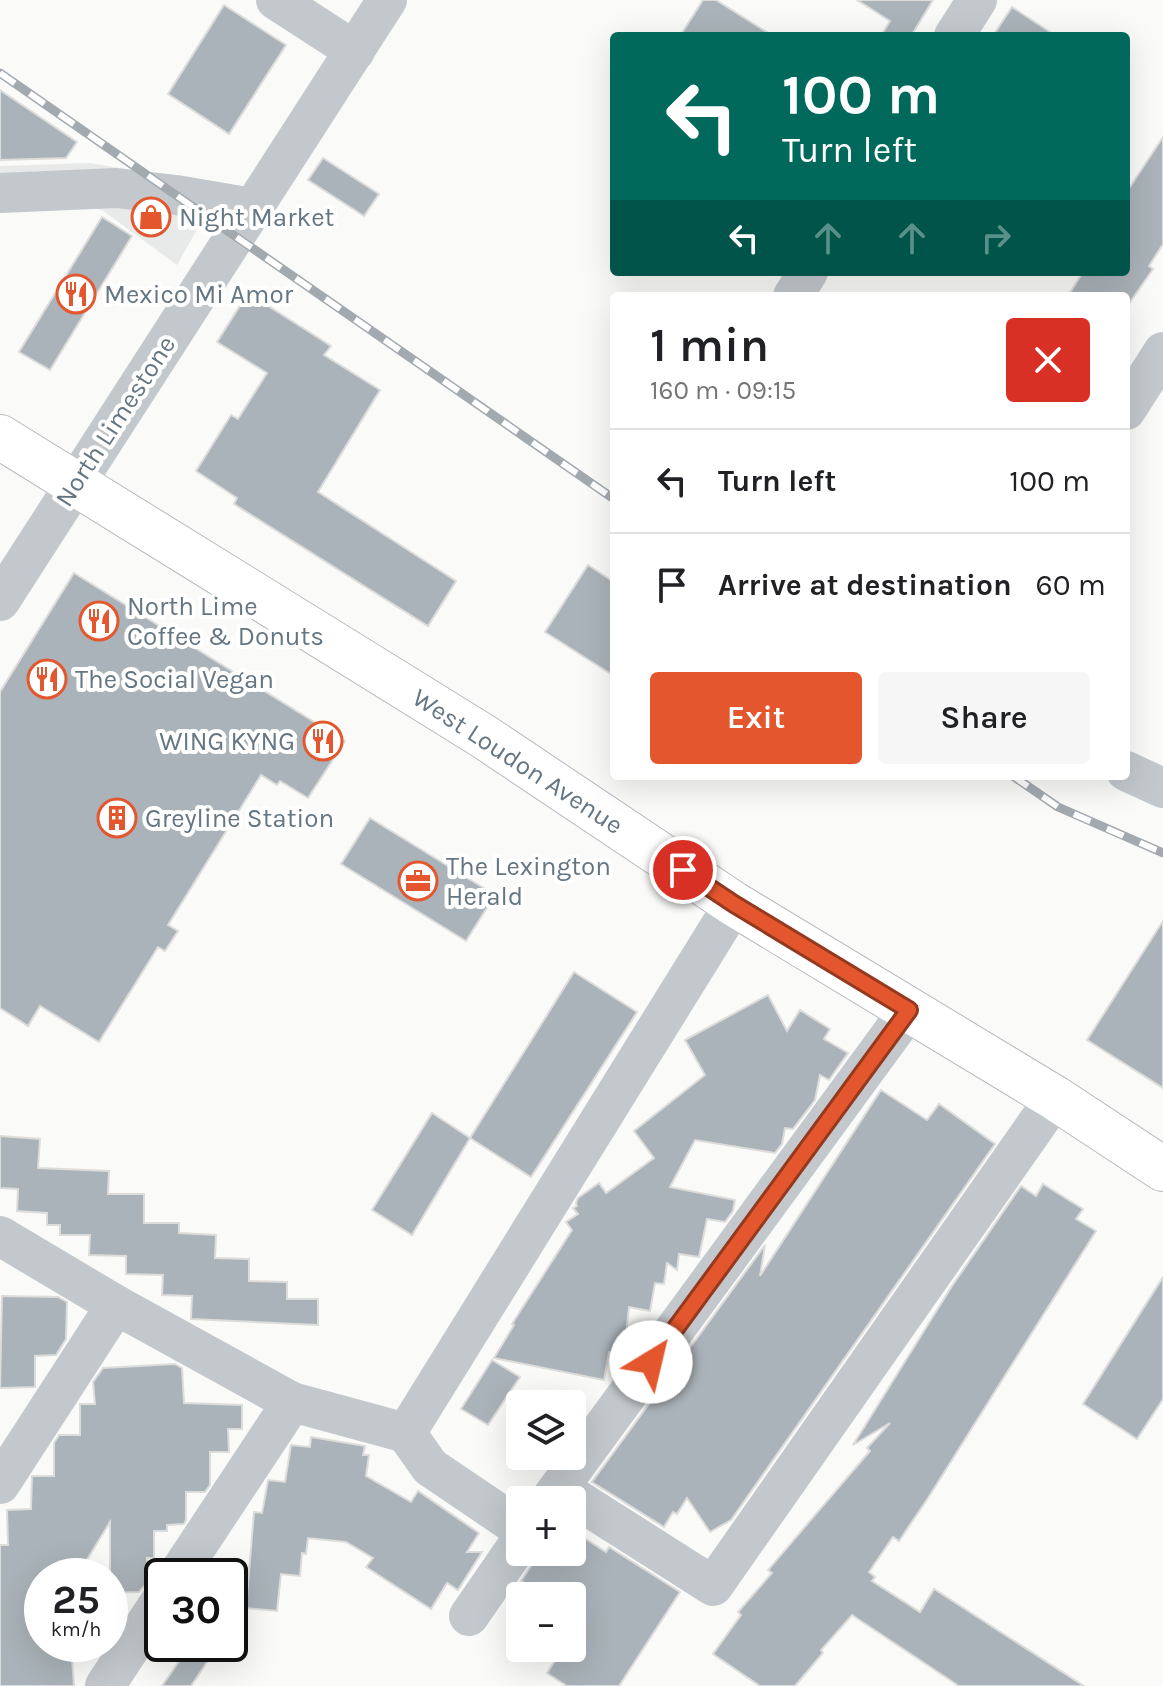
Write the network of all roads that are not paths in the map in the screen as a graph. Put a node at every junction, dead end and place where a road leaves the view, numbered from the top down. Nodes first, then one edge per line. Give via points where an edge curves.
1 (276, 0) edge
2 (387, 0) edge
3 (977, 0) edge
4 (957, 32) edge
5 (355, 51) junction
6 (0, 193) edge
7 (252, 208) junction
8 (1163, 352) edge
9 (1130, 404) edge
10 (0, 437) edge
11 (75, 482) junction
12 (0, 601) edge
13 (1130, 773) edge
14 (1163, 788) edge
15 (734, 904) junction
16 (909, 1010) junction
17 (1055, 1098) junction
18 (1163, 1169) edge
19 (0, 1236) edge
20 (116, 1305) junction
21 (292, 1402) junction
22 (406, 1433) junction
23 (0, 1484) edge
24 (561, 1486) edge
25 (586, 1512) edge
26 (506, 1519) edge
27 (189, 1558) edge
28 (506, 1562) edge
29 (469, 1616) dead end
30 (144, 1626) edge
31 (105, 1686) edge

1 - 5 street
2 - 5 street, North Limestone
3 - 4 street
5 - 7 street, North Limestone
6 - 7 street via 116,188
7 - 11 street, North Limestone
8 - 9 street
10 - 11 main road, West Loudon Avenue
11 - 12 street, North Limestone
11 - 15 main road, West Loudon Avenue via 483,736
13 - 14 street
15 - 16 main road, West Loudon Avenue
15 - 22 street
16 - 17 main road, West Loudon Avenue
16 - 24 street
17 - 18 main road, West Loudon Avenue
17 - 25 street via 713,1586
19 - 20 street
20 - 21 street
20 - 23 street
21 - 22 street
21 - 27 street
22 - 26 street via 430,1467
28 - 29 street
30 - 31 street

